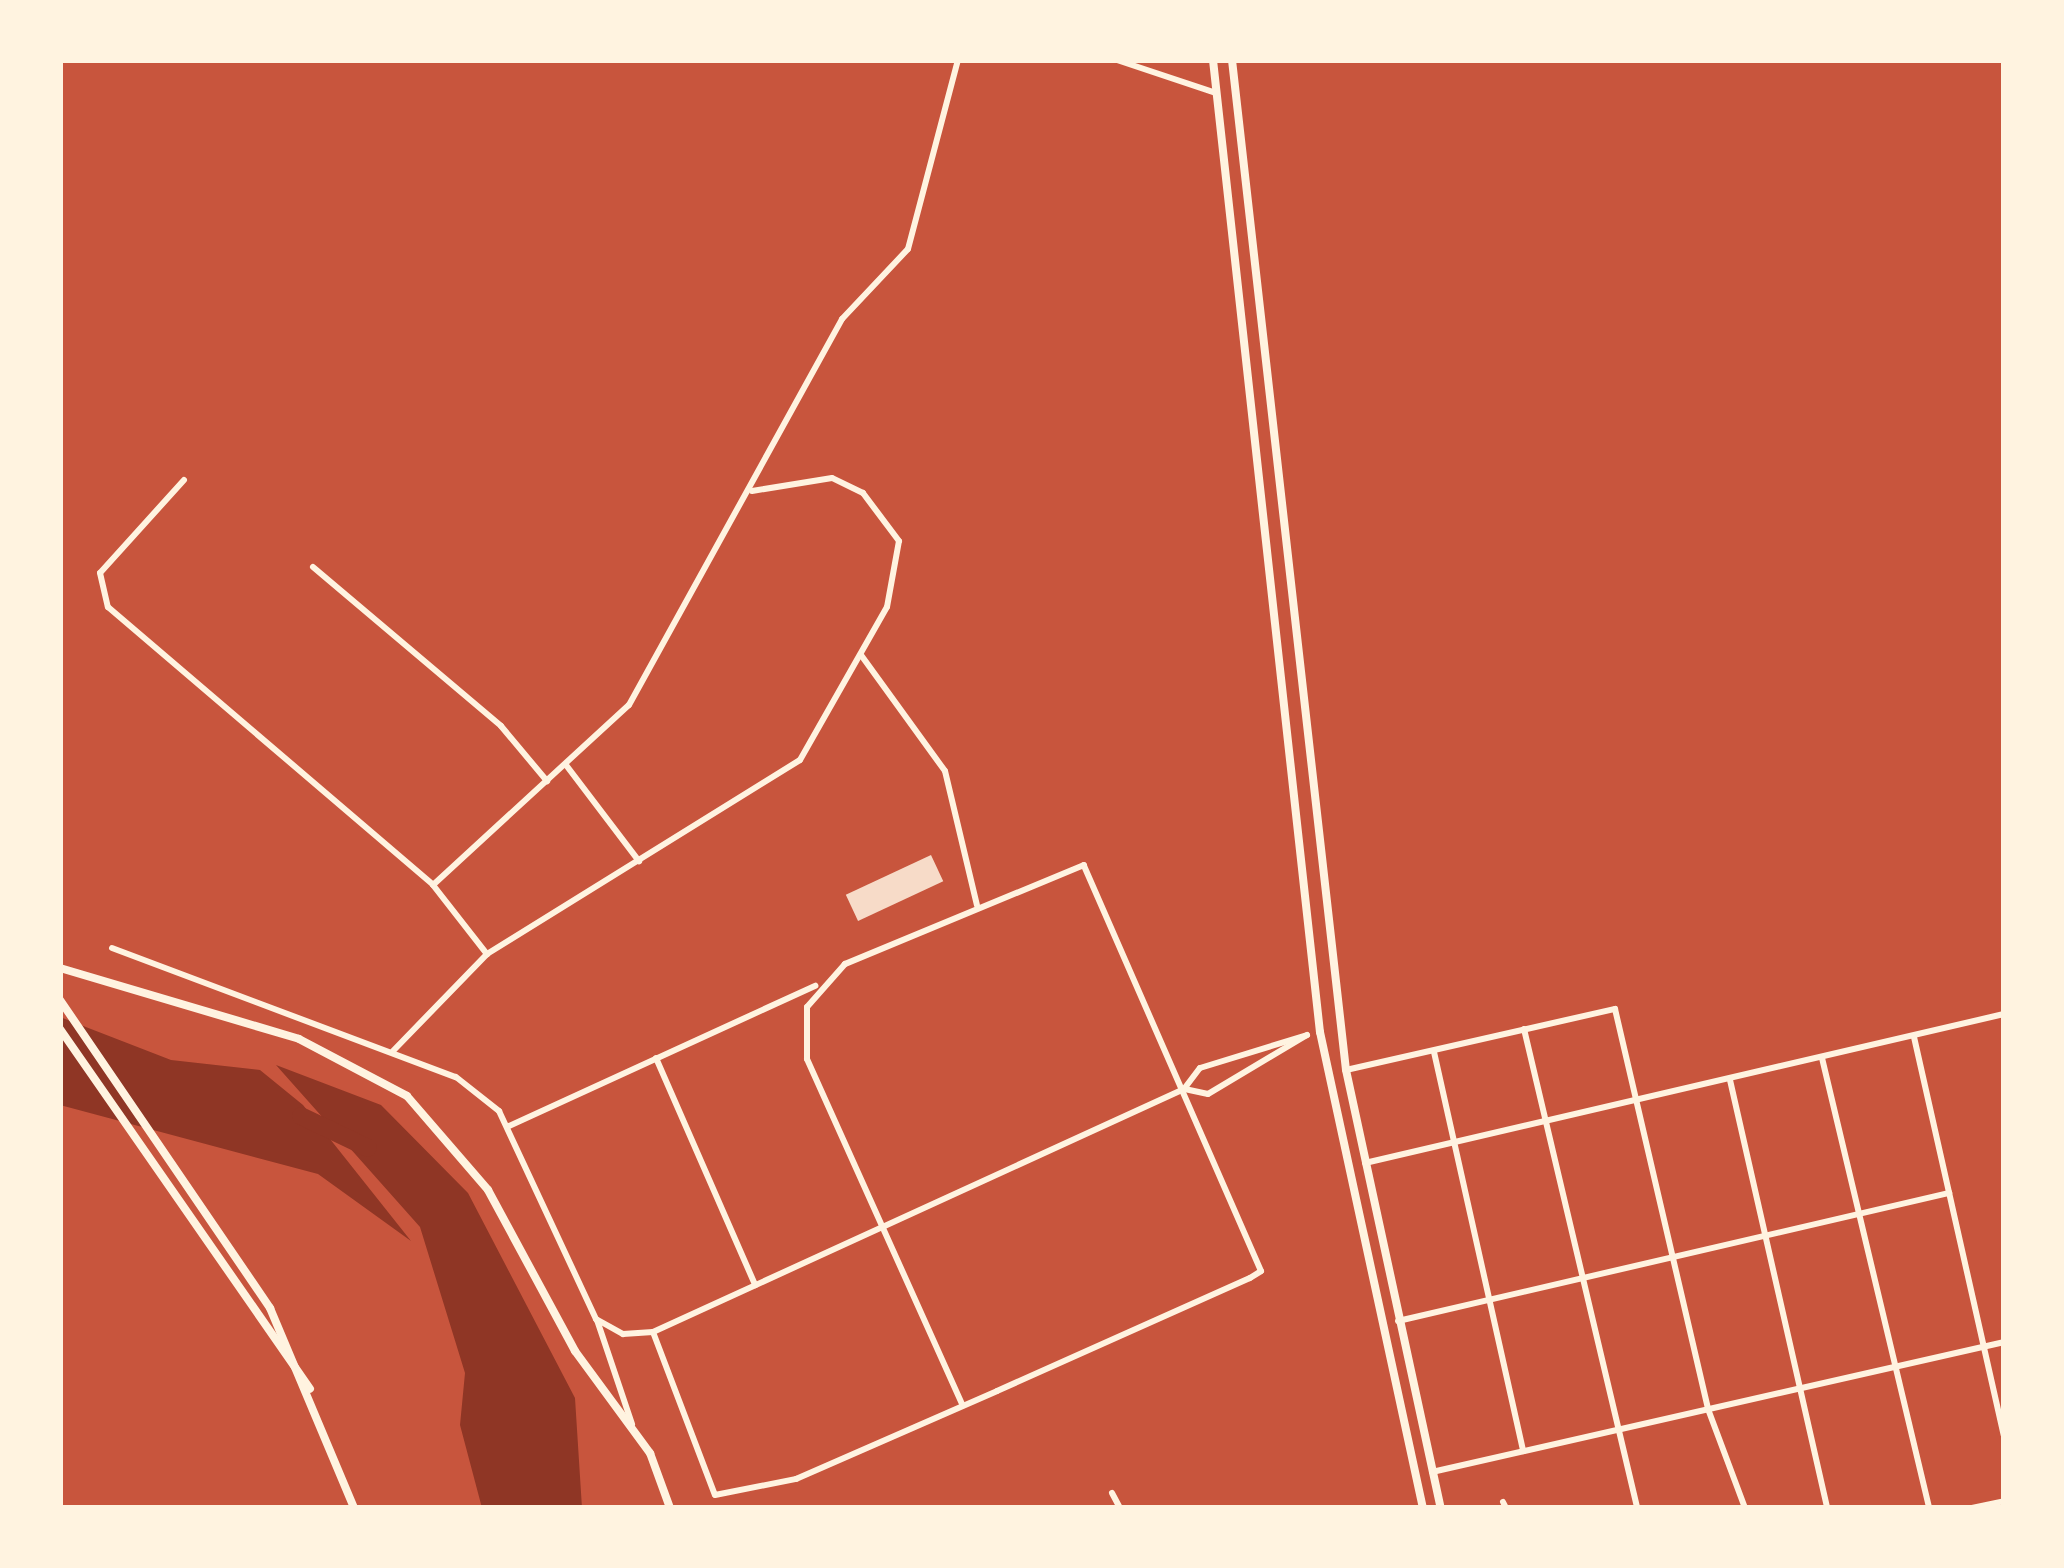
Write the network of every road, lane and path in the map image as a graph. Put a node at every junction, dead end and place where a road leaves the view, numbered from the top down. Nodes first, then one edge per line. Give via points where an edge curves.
1 (958, 60) edge
2 (1117, 60) edge
3 (1213, 60) edge
4 (1232, 60) edge
5 (1216, 93) junction
6 (184, 481) dead end
7 (750, 492) junction
8 (313, 567) dead end
9 (861, 655) junction
10 (566, 765) junction
11 (547, 782) junction
12 (639, 861) junction
13 (433, 885) junction
14 (976, 904) junction
15 (112, 947) dead end
16 (488, 954) junction
17 (60, 968) edge
18 (814, 986) junction
19 (60, 1000) edge
20 (2004, 1014) edge
21 (1340, 1025) junction
22 (60, 1029) edge
23 (1524, 1029) junction
24 (1320, 1032) junction
25 (1307, 1035) junction
26 (1914, 1037) junction
27 (393, 1051) junction
28 (1434, 1052) junction
29 (656, 1058) junction
30 (1822, 1058) junction
31 (1346, 1070) junction
32 (1730, 1080) junction
33 (1184, 1088) junction
34 (1636, 1099) junction
35 (1547, 1121) junction
36 (509, 1126) junction
37 (1457, 1142) junction
38 (1365, 1163) junction
39 (1949, 1193) junction
40 (1856, 1214) junction
41 (883, 1227) junction
42 (1766, 1235) junction
43 (1673, 1256) junction
44 (1583, 1276) junction
45 (754, 1285) junction
46 (1494, 1297) junction
47 (596, 1319) junction
48 (1398, 1321) junction
49 (1381, 1324) junction
50 (653, 1332) junction
51 (2004, 1342) edge
52 (1984, 1346) junction
53 (1893, 1367) junction
54 (311, 1390) junction
55 (1800, 1390) junction
56 (963, 1406) junction
57 (1708, 1409) junction
58 (632, 1424) junction
59 (1618, 1432) junction
60 (2004, 1435) edge
61 (1523, 1451) junction
62 (1432, 1472) junction
63 (1112, 1493) dead end
64 (1420, 1493) junction
65 (2004, 1501) edge
66 (1636, 1507) edge
67 (354, 1508) edge
68 (670, 1508) edge
69 (1120, 1508) edge
70 (1411, 1508) edge
71 (1423, 1508) edge
72 (1442, 1508) edge
73 (1745, 1508) edge
74 (1827, 1508) edge
75 (1929, 1508) edge
76 (1972, 1508) edge

1 - 7 street via 908,249 842,319
2 - 5 street
3 - 5 street
4 - 21 street
5 - 24 street
6 - 13 street via 100,573 108,607
7 - 9 street via 832,478 886,516 901,560
7 - 10 street via 629,705
8 - 11 street via 501,726
9 - 12 street via 800,760
9 - 14 street via 945,771
10 - 11 street
10 - 12 street
11 - 13 street
12 - 16 street
13 - 16 street
14 - 18 street
14 - 33 street via 1084,865
15 - 27 street
16 - 27 street
17 - 58 street via 299,1040 407,1096 488,1190 575,1351
18 - 29 street
18 - 41 street via 807,1059
19 - 54 street via 270,1308
20 - 26 street
21 - 24 street
21 - 31 street
22 - 54 street
23 - 28 street
23 - 34 street via 1615,1010
23 - 35 street
24 - 25 street
24 - 49 street
25 - 33 street via 1200,1068
25 - 33 street via 1208,1094
26 - 30 street
26 - 39 street
27 - 36 street via 456,1077
28 - 31 street
28 - 37 street
29 - 36 street
29 - 45 street
30 - 32 street
30 - 40 street
31 - 38 street
32 - 34 street
32 - 42 street
33 - 41 street
33 - 56 street via 1261,1271
34 - 35 street
34 - 43 street
35 - 37 street
35 - 44 street
36 - 47 street
37 - 38 street
37 - 46 street
38 - 48 street
39 - 40 street
39 - 52 street
40 - 42 street
40 - 53 street
41 - 45 street
41 - 56 street
42 - 43 street
42 - 55 street
43 - 44 street
43 - 57 street
44 - 46 street
44 - 59 street
45 - 50 street
46 - 48 street
46 - 61 street
47 - 50 street via 622,1334
47 - 58 street
48 - 49 street
48 - 62 street
49 - 64 street
50 - 56 street via 715,1495 796,1479
51 - 52 street
52 - 53 street
52 - 60 street
53 - 55 street
53 - 75 street
54 - 67 street
55 - 57 street
55 - 74 street
57 - 59 street
57 - 73 street
58 - 68 street
59 - 61 street
59 - 66 street
61 - 62 street
62 - 72 street
63 - 69 street
64 - 70 street
64 - 71 street
65 - 76 street

